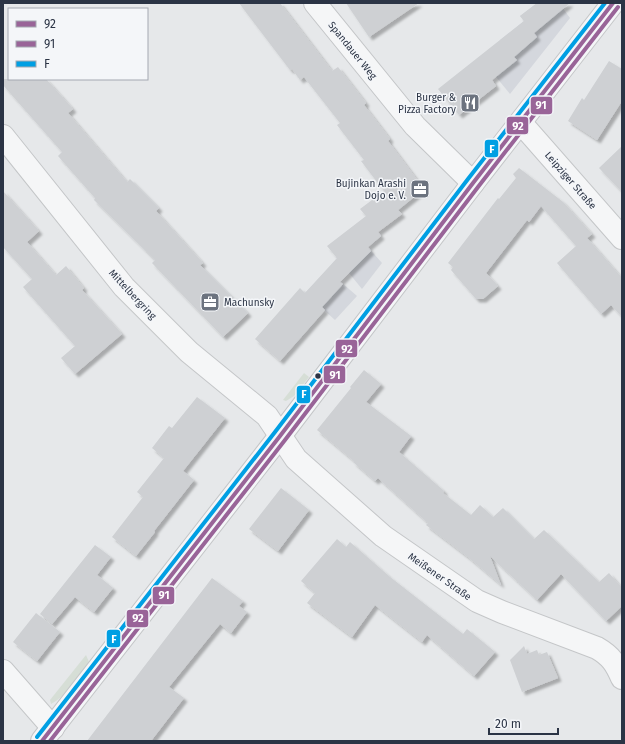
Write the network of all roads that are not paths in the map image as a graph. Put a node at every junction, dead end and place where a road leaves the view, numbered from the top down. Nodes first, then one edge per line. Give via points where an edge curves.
1 (315, 3) edge
2 (614, 3) edge
3 (521, 123) junction
4 (3, 136) edge
5 (473, 184) junction
6 (622, 238) edge
7 (280, 436) junction
8 (3, 671) edge
9 (622, 678) edge
10 (48, 734) edge

1 - 5 street, Spandauer Weg via 415,126
2 - 3 street
3 - 5 street
3 - 6 street, Leipziger Straße
4 - 7 street, Mittelbergring via 124,287 189,352 267,416
5 - 7 street
7 - 9 street, Meißener Straße via 296,460 383,536 477,601 597,648 612,659
7 - 10 street
8 - 10 street

